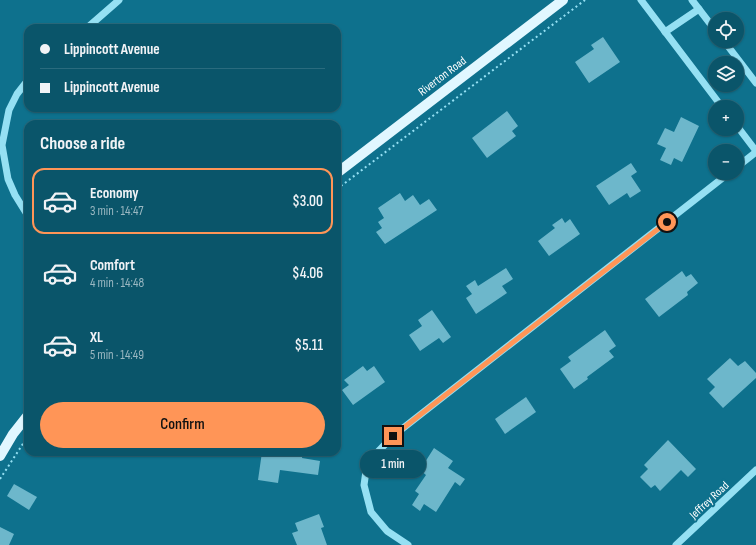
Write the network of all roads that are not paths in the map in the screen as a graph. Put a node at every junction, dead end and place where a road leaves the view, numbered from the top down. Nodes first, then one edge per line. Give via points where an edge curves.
1 (118, 0) edge
2 (563, 0) edge
3 (641, 0) edge
4 (692, 0) edge
5 (699, 9) junction
6 (708, 21) edge
7 (91, 24) edge
8 (665, 32) junction
9 (729, 48) edge
10 (756, 83) edge
11 (24, 85) edge
12 (717, 100) edge
13 (744, 136) edge
14 (756, 152) edge
15 (744, 161) edge
16 (341, 170) edge
17 (720, 180) edge
18 (24, 210) edge
19 (24, 420) edge
20 (0, 456) edge
21 (756, 470) edge
22 (408, 545) edge
23 (676, 545) edge

1 - 7 street
2 - 16 main road, Riverton Road
3 - 8 street
4 - 5 street
5 - 6 street
5 - 8 street
8 - 12 street
9 - 10 street
11 - 18 street via 9,110 2,145 8,179
13 - 14 street
14 - 15 street
17 - 22 street via 393,436 372,458 366,471 364,485 371,512 388,531
19 - 20 main road via 12,434
21 - 23 street, Jeffrey Road

